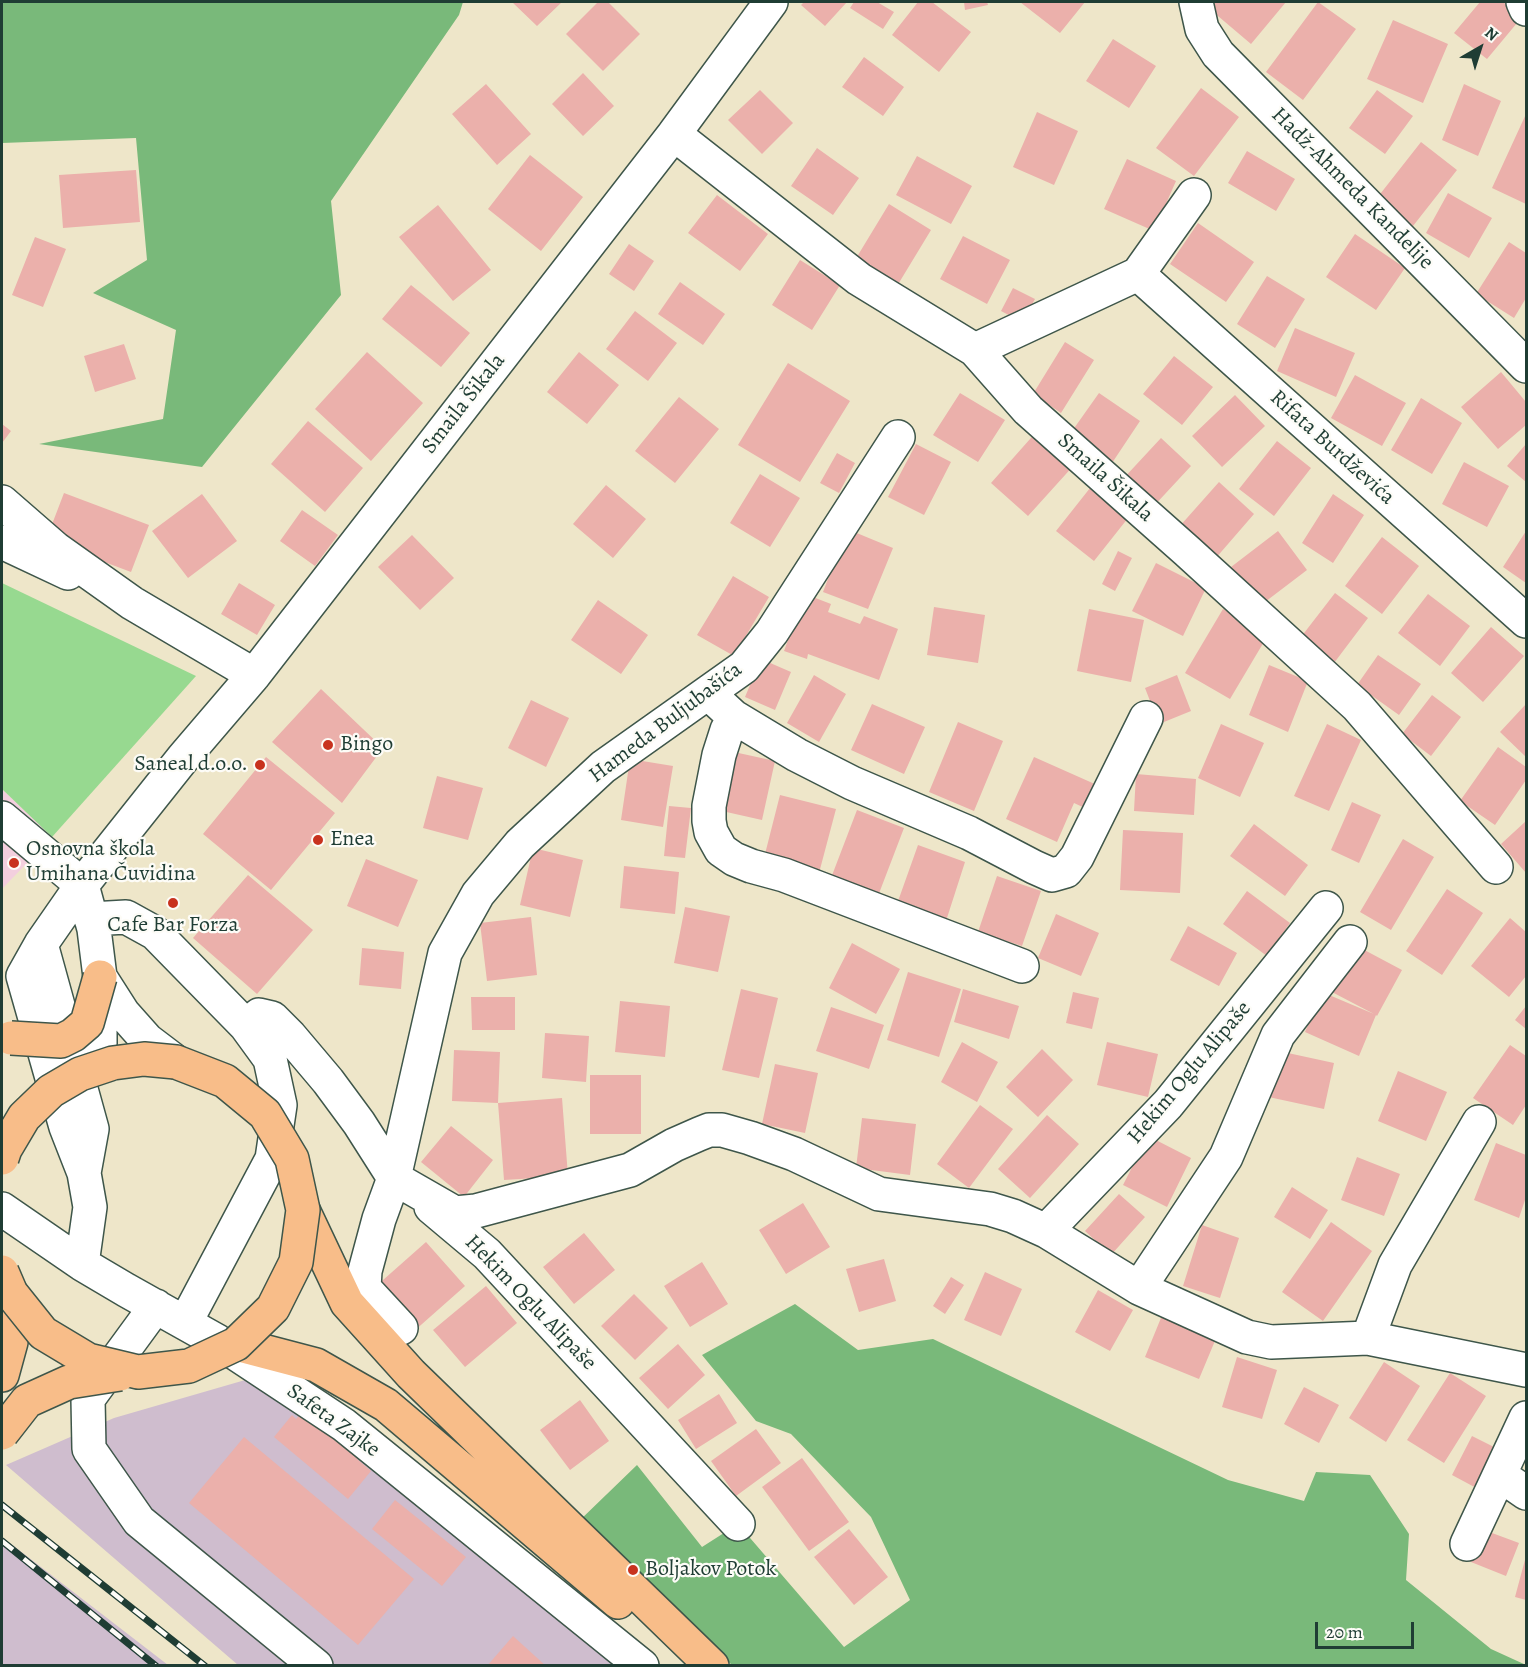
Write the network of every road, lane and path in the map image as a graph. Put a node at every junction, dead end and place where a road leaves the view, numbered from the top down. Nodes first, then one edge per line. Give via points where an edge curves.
1 (771, 2) edge
2 (1196, 2) edge
3 (1523, 2) edge
4 (1527, 9) edge
5 (674, 134) junction
6 (1194, 195) dead end
7 (1138, 274) junction
8 (975, 350) junction
9 (1527, 366) edge
10 (898, 437) dead end
11 (2, 502) edge
12 (2, 542) edge
13 (132, 603) junction
14 (1527, 621) edge
15 (254, 675) junction
16 (708, 693) junction
17 (734, 717) junction
18 (1146, 718) dead end
19 (2, 818) edge
20 (1496, 867) dead end
21 (82, 885) junction
22 (1326, 908) dead end
23 (92, 924) junction
24 (1350, 942) dead end
25 (1022, 966) dead end
26 (100, 977) junction
27 (246, 1026) junction
28 (7, 1036) edge
29 (176, 1062) junction
30 (82, 1073) junction
31 (1479, 1122) dead end
32 (2, 1150) edge
33 (394, 1178) junction
34 (2, 1209) edge
35 (303, 1210) junction
36 (1046, 1232) junction
37 (82, 1264) junction
38 (6, 1282) edge
39 (1139, 1288) junction
40 (156, 1306) junction
41 (185, 1323) junction
42 (401, 1328) dead end
43 (1368, 1338) junction
44 (236, 1344) junction
45 (1527, 1370) edge
46 (138, 1372) junction
47 (2, 1375) edge
48 (1527, 1418) edge
49 (2, 1433) edge
50 (1500, 1474) junction
51 (1527, 1493) edge
52 (738, 1524) dead end
53 (1467, 1544) dead end
54 (316, 1665) edge
55 (642, 1665) edge
56 (692, 1665) edge
57 (712, 1665) edge

1 - 5 street, Smaila Šikala
2 - 9 street, Hadž-Ahmeda Kandelije via 1202,29 1218,54
3 - 4 street
5 - 8 street, Smaila Šikala via 859,279
5 - 15 street, Smaila Šikala
6 - 7 street
7 - 8 street
7 - 14 street, Rifata Burdževića
8 - 20 street, Smaila Šikala via 1028,410 1357,706
10 - 16 street, Hameda Buljubašića via 772,632 744,667
11 - 13 street via 56,549
12 - 13 street
13 - 15 street
15 - 21 street, Smaila Šikala
16 - 17 street
16 - 33 street, Hameda Buljubašića via 603,766 520,844 478,894 445,953
17 - 18 street via 852,783 1052,874 1066,871 1077,857
17 - 25 street via 719,755 709,806 711,832 721,849 751,866
19 - 21 street
21 - 23 street
21 - 37 street, Smaila Šikala via 23,976 66,1127 84,1173 90,1207
22 - 36 street, Hekim Oglu Alipaše via 1168,1104
23 - 26 street
23 - 27 street via 126,917 155,933
24 - 39 street, Hekim Oglu Alipaše via 1278,1035 1226,1157
26 - 28 main road, bridge via 87,1023 73,1035 61,1041
26 - 29 street via 123,1013 147,1040
26 - 30 street, bridge via 100,1044
27 - 33 street via 259,1015 272,1018 284,1030 328,1081
27 - 41 street via 270,1059 280,1105 272,1159
28 - 30 main road, bridge
29 - 30 main road, bridge via 123,1061
29 - 35 main road, bridge via 225,1081 265,1114 292,1159
30 - 32 main road, bridge via 51,1091 24,1117
31 - 43 street via 1395,1265
33 - 36 street, Hekim Oglu Alipaše via 455,1213 476,1211 630,1170 699,1134 722,1130 794,1154 879,1194 990,1209
33 - 42 street, Hameda Buljubašića via 379,1219 364,1288
33 - 52 street, Hekim Oglu Alipaše via 487,1254
34 - 37 street, Safeta Zajke
35 - 44 main road, bridge via 296,1262 273,1308
35 - 57 main road via 347,1303 411,1374
36 - 39 street, Hekim Oglu Alipaše
37 - 40 street, Safeta Zajke
38 - 46 main road, bridge via 44,1333 88,1360
38 - 47 main road via 11,1342
39 - 43 street, Hekim Oglu Alipaše via 1260,1341
40 - 41 street, Safeta Zajke
40 - 54 street via 87,1399 89,1449 139,1521
41 - 55 street, Safeta Zajke via 344,1425
43 - 45 street, Hekim Oglu Alipaše
44 - 46 main road, bridge via 189,1366
44 - 56 main road via 316,1365 386,1405
46 - 49 main road, bridge via 69,1382 27,1401
48 - 50 street
50 - 51 street
50 - 53 street

